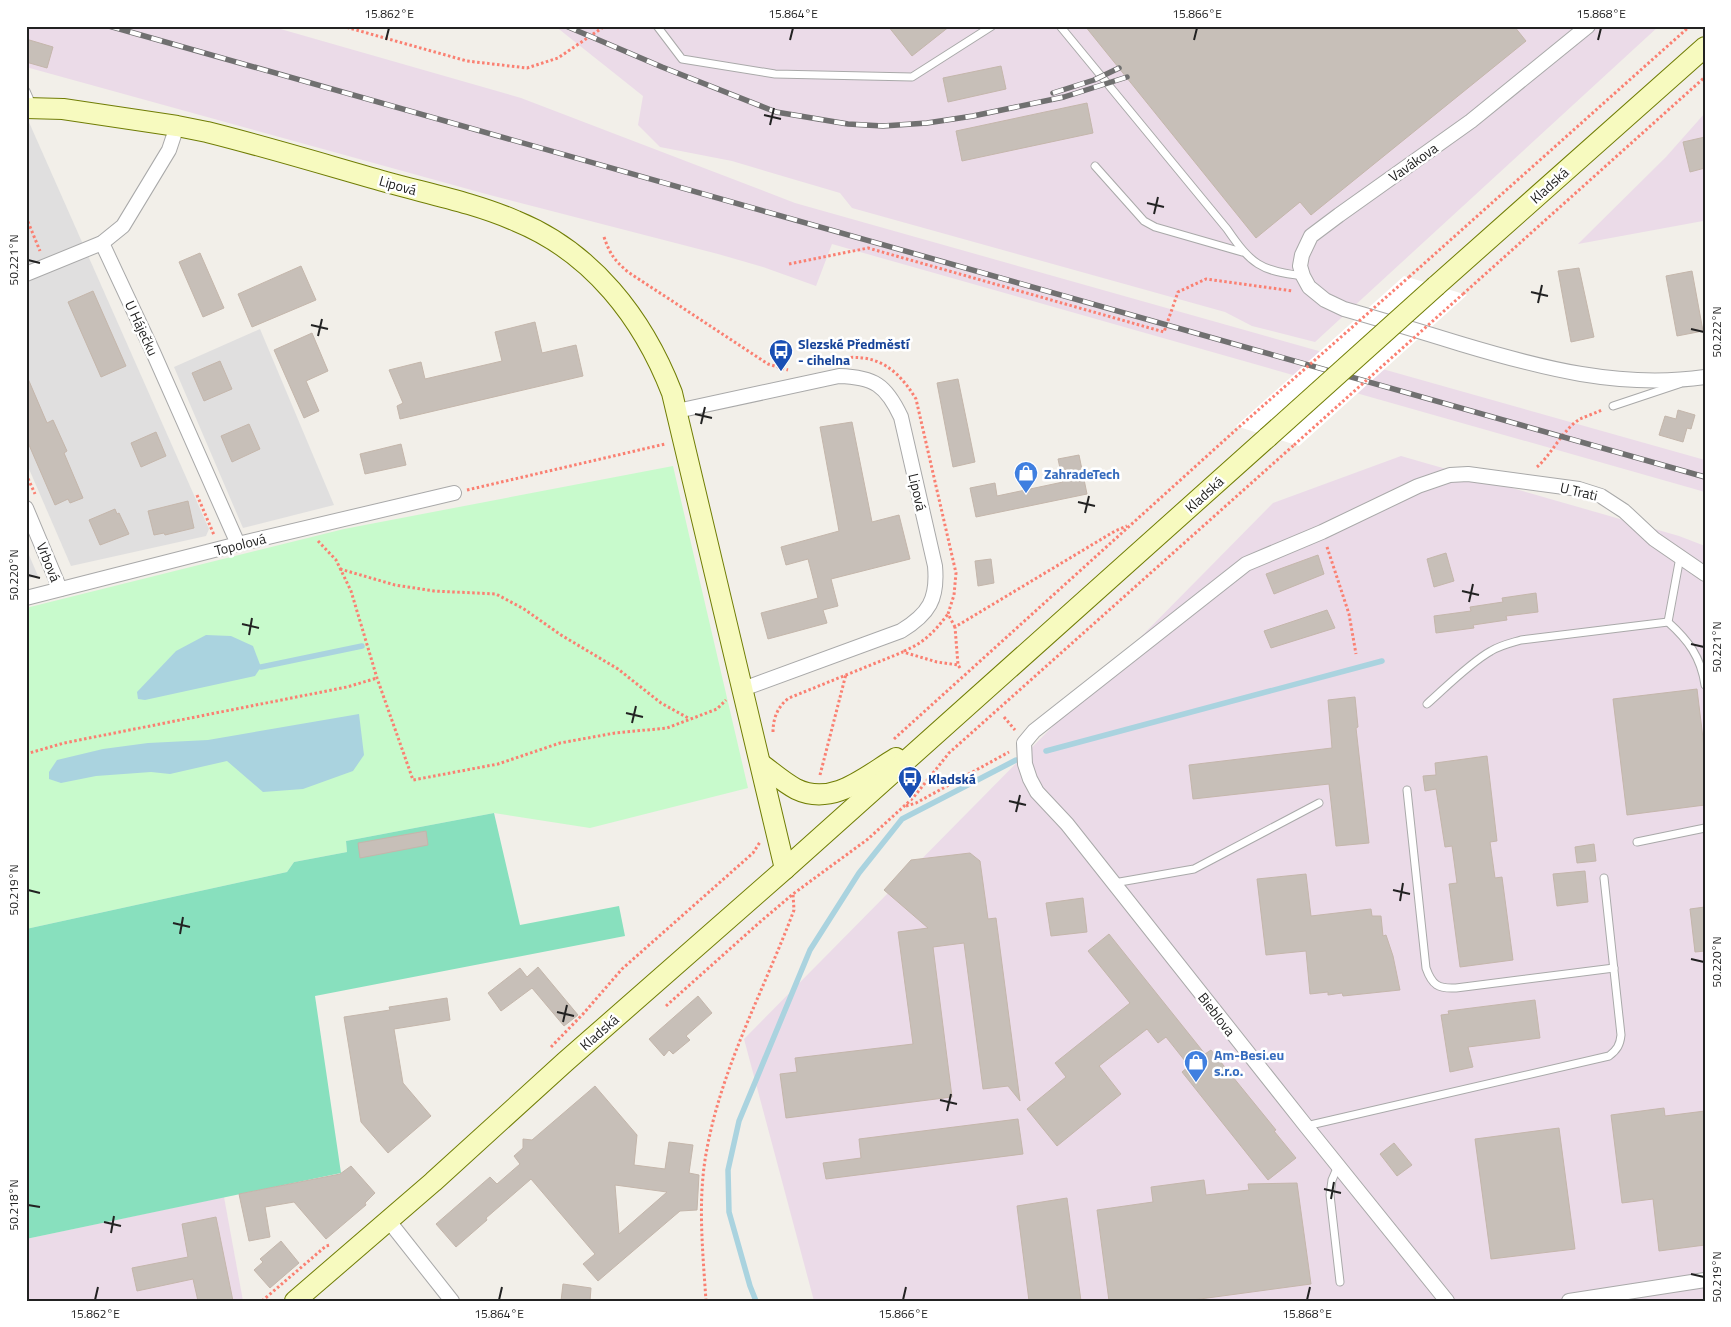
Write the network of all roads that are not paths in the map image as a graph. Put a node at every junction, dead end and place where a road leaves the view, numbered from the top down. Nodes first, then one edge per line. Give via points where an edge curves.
1 (657, 26) edge
2 (992, 26) edge
3 (1060, 26) edge
4 (1588, 26) edge
5 (1705, 37) edge
6 (1705, 47) edge
7 (1686, 63) junction
8 (29, 102) edge
9 (177, 126) junction
10 (1095, 166) dead end
11 (102, 243) junction
12 (1242, 252) junction
13 (26, 274) edge
14 (1303, 276) junction
15 (1701, 378) edge
16 (1613, 406) road end
17 (677, 411) junction
18 (454, 492) road end
19 (26, 508) edge
20 (238, 544) junction
21 (1680, 558) junction
22 (1705, 574) edge
23 (60, 589) junction
24 (26, 598) edge
25 (1668, 622) junction
26 (1705, 685) edge
27 (743, 689) junction
28 (1426, 704) dead end
29 (940, 731) junction
30 (1024, 743) joint
31 (761, 764) junction
32 (1407, 790) dead end
33 (1319, 803) dead end
34 (1705, 828) edge
35 (1637, 842) dead end
36 (785, 869) junction
37 (1604, 878) dead end
38 (1114, 883) junction
39 (1614, 968) junction
40 (1306, 1126) junction
41 (1338, 1166) junction
42 (388, 1220) junction
43 (1705, 1280) edge
44 (1340, 1282) dead end
45 (295, 1301) edge
46 (452, 1301) edge
47 (1448, 1301) edge
48 (1569, 1301) edge

1 - 2 lane via 682,59 775,74 912,77
3 - 12 lane via 1227,229
4 - 14 street, Vavákova via 1471,121 1312,236 1302,256
5 - 7 main road
6 - 7 main road, Kladská
7 - 29 main road, Kladská, bridge
8 - 9 main road, Lipová
9 - 11 street via 169,150 124,226
9 - 17 main road, Lipová via 467,205 515,220 547,236 592,269 622,301 655,353
10 - 12 lane via 1144,221
11 - 13 street
11 - 20 street, U Háječku
12 - 14 lane via 1268,269
14 - 15 street via 1318,295 1344,309 1524,363 1615,378 1660,381
15 - 16 lane
17 - 27 main road, Lipová
17 - 27 street, Lipová via 839,376 855,376 878,385 893,400 901,417 935,566 931,604 925,614 901,631
18 - 20 street, Topolová
19 - 23 street, Vrbová
20 - 23 street, Topolová
21 - 22 street, U Trati
21 - 25 lane
21 - 30 street, U Trati via 1601,496 1579,489 1522,481 1459,474 1441,477 1246,564 1034,731
23 - 24 street, Topolová
25 - 26 lane via 1692,647
25 - 28 lane via 1506,644 1480,658
27 - 31 main road, Lipová
29 - 31 main road via 836,793 799,790
29 - 36 main road, Kladská
30 - 38 street, Bieblova via 1025,764 1037,792
31 - 36 main road, Lipová
32 - 39 lane via 1426,968 1436,985 1456,988
33 - 38 lane via 1194,868
34 - 35 lane
36 - 42 main road, Kladská
37 - 39 lane
38 - 40 street, Bieblova
39 - 40 lane via 1621,1035 1616,1051 1609,1056
40 - 41 street, Bieblova
41 - 44 lane via 1330,1195
41 - 47 street, Bieblova
42 - 45 main road, Kladská
42 - 46 street
43 - 48 street

